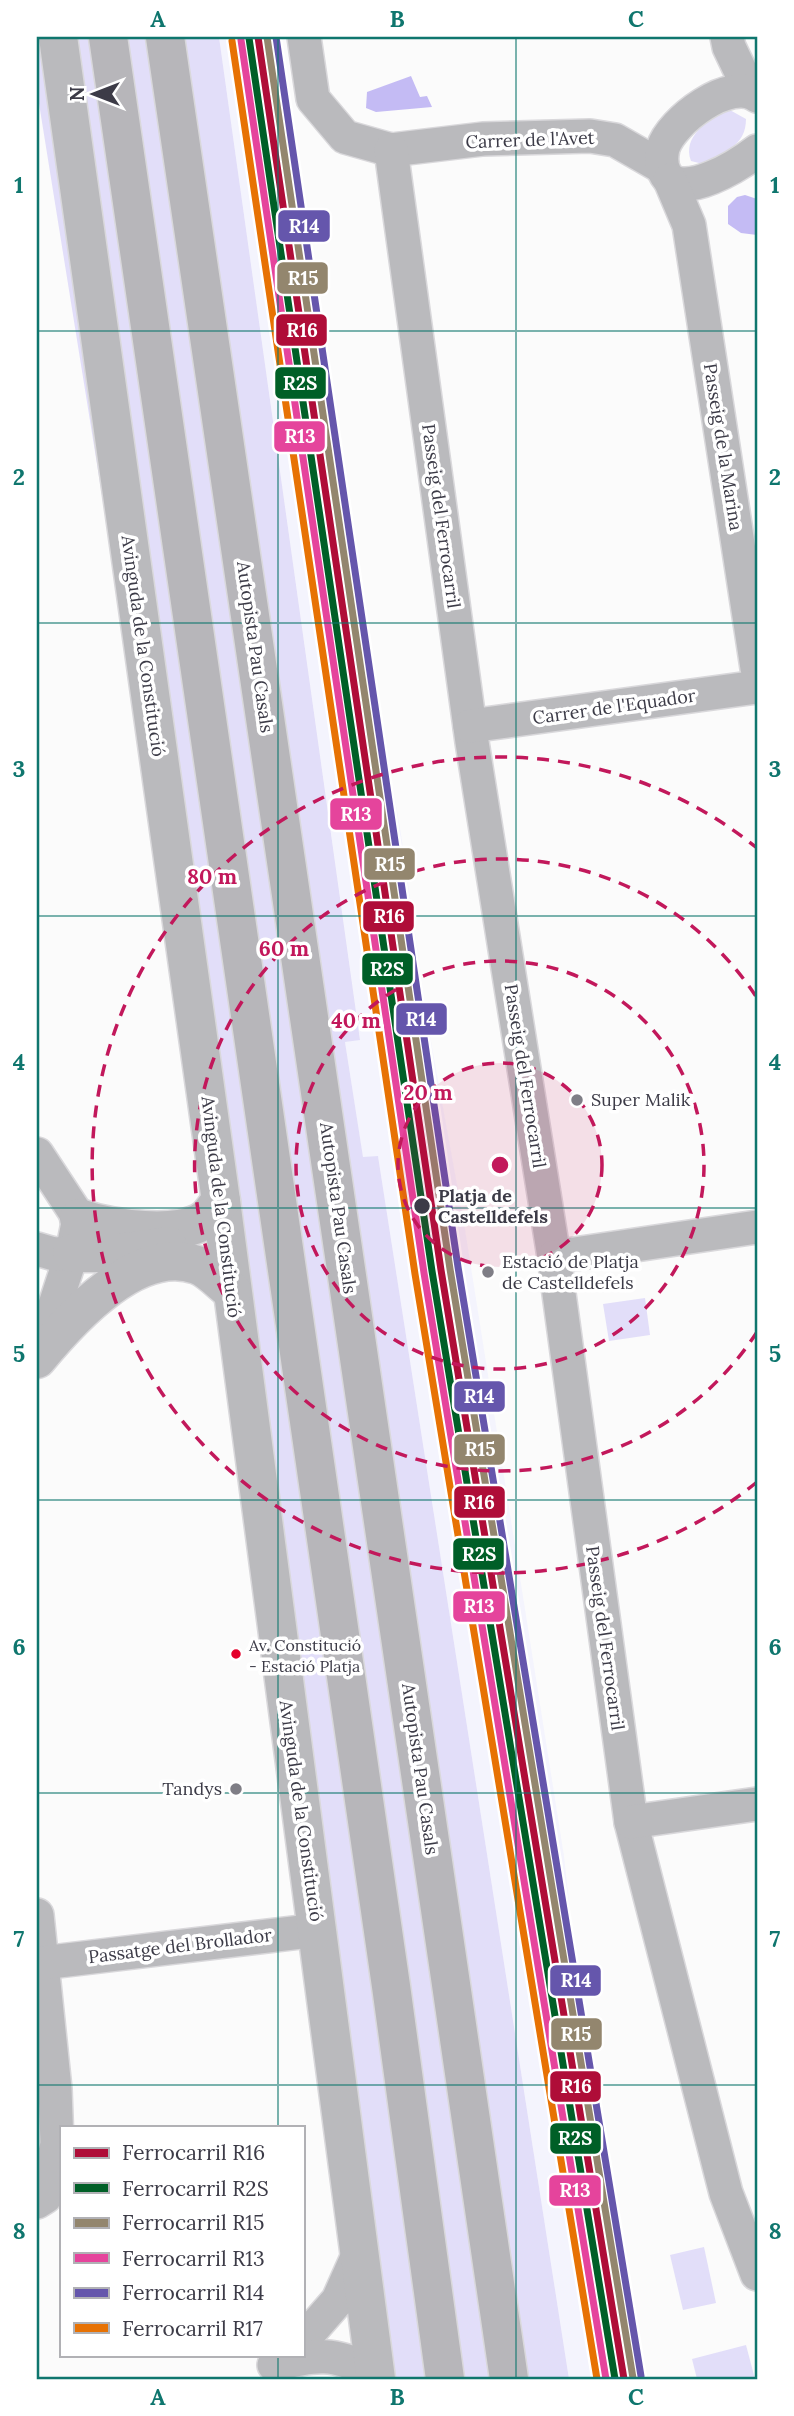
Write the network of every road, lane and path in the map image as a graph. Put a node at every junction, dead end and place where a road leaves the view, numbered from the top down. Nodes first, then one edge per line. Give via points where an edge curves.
1 (58, 37) edge
2 (108, 37) edge
3 (165, 37) edge
4 (304, 37) edge
5 (728, 42) edge
6 (754, 94) edge
7 (715, 97) junction
8 (391, 149) junction
9 (757, 151) edge
10 (677, 177) junction
11 (757, 668) edge
12 (757, 687) edge
13 (470, 726) junction
14 (37, 1154) edge
15 (221, 1201) junction
16 (757, 1227) edge
17 (225, 1239) junction
18 (63, 1240) edge
19 (554, 1257) junction
20 (232, 1291) junction
21 (37, 1359) edge
22 (757, 1804) edge
23 (631, 1822) junction
24 (37, 1915) edge
25 (318, 1930) junction
26 (42, 1963) junction
27 (37, 2202) edge
28 (359, 2253) junction
29 (757, 2274) edge
30 (304, 2339) edge
31 (272, 2367) edge
32 (371, 2376) edge
33 (445, 2379) edge
34 (509, 2379) edge

1 - 15 street, Avinguda de la Constitució
2 - 33 highway
3 - 34 highway, Autopista Pau Casals
4 - 8 street via 313,99 345,137
5 - 6 street
5 - 7 street
6 - 7 street via 738,90
7 - 10 street via 674,129 664,146
8 - 10 street, Carrer de l'Avet via 483,139 590,136 615,140
8 - 13 street, Passeig del Ferrocarril
9 - 10 street
10 - 11 street, Passeig de la Marina via 689,225
12 - 13 street, Carrer de l'Equador
13 - 19 street, Passeig del Ferrocarril
14 - 18 street
15 - 17 street, Avinguda de la Constitució
15 - 18 street via 205,1220 178,1229 103,1226
16 - 19 street
17 - 18 street via 118,1252
17 - 20 street, Avinguda de la Constitució
18 - 21 street
19 - 23 street, Passeig del Ferrocarril
20 - 21 street via 199,1265 151,1265 113,1285 70,1319
20 - 25 street, Avinguda de la Constitució
22 - 23 street
23 - 29 street, Passeig del Ferrocarril via 726,2193
24 - 26 street
25 - 26 street, Passatge del Brollador
25 - 28 street, Avinguda de la Constitució
26 - 27 street via 57,2144 44,2197
28 - 30 street via 338,2300
28 - 32 street, Avinguda de la Constitució
31 - 32 street via 312,2355 343,2358

